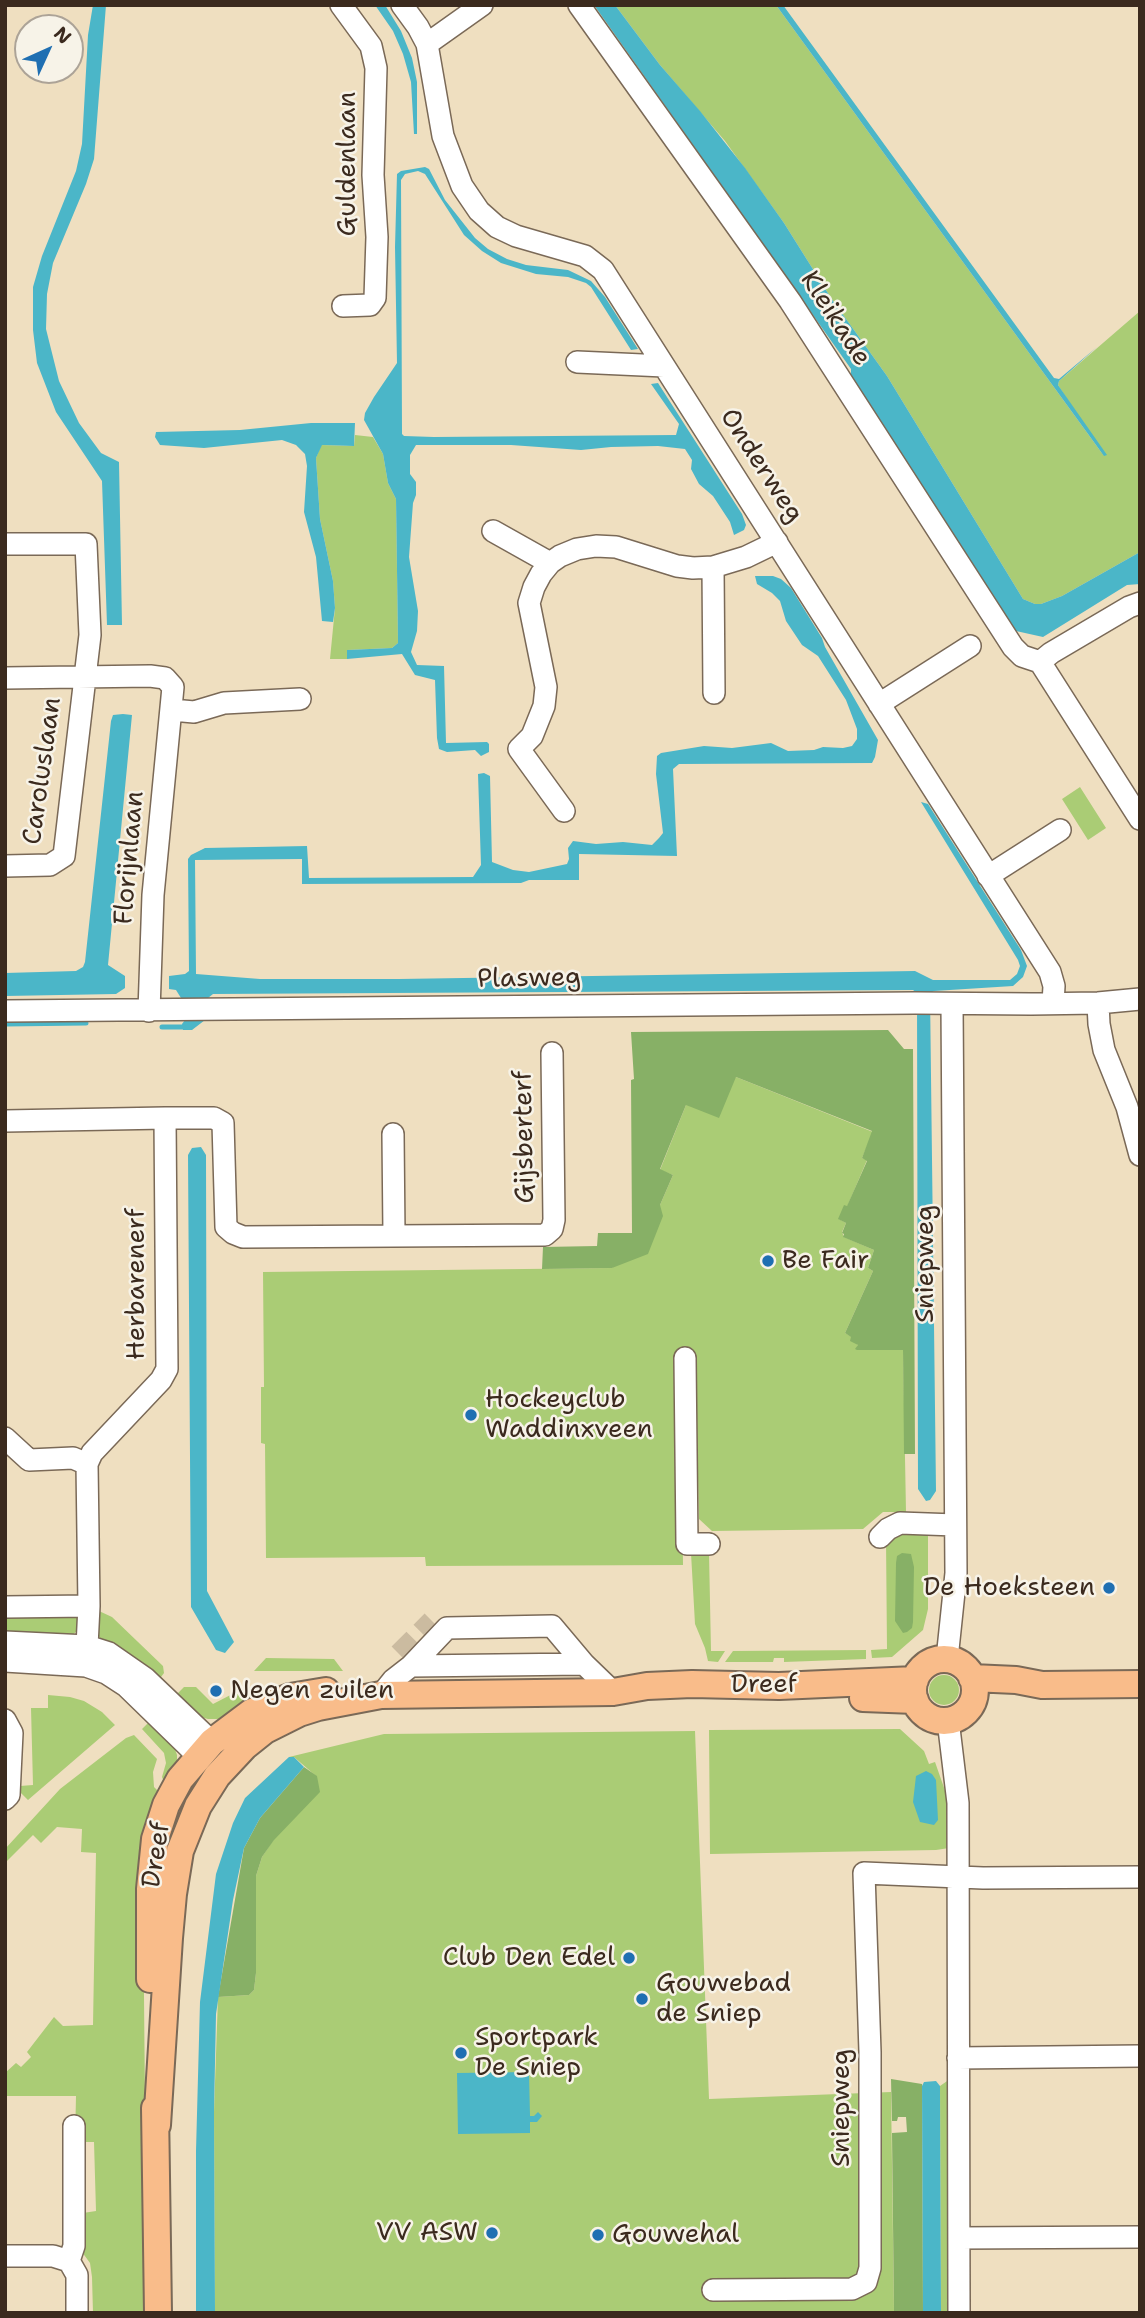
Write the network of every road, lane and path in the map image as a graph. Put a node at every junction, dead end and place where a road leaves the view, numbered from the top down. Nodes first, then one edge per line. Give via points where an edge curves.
1 (341, 5) edge
2 (402, 5) edge
3 (482, 5) edge
4 (579, 5) edge
5 (427, 44) junction
6 (343, 306) dead end
7 (577, 362) dead end
8 (664, 366) junction
9 (493, 531) dead end
10 (777, 542) junction
11 (5, 544) edge
12 (550, 563) junction
13 (713, 567) junction
14 (1140, 603) edge
15 (970, 646) dead end
16 (1040, 662) junction
17 (85, 677) junction
18 (5, 678) edge
19 (714, 693) dead end
20 (300, 699) dead end
21 (879, 704) junction
22 (172, 710) junction
23 (564, 811) dead end
24 (1140, 819) edge
25 (1060, 830) dead end
26 (5, 866) edge
27 (988, 876) junction
28 (1140, 999) edge
29 (1053, 1003) junction
30 (1098, 1003) junction
31 (953, 1004) junction
32 (149, 1011) junction
33 (5, 1012) edge
34 (552, 1053) dead end
35 (165, 1118) junction
36 (5, 1121) edge
37 (393, 1134) dead end
38 (1140, 1155) edge
39 (394, 1235) junction
40 (685, 1358) dead end
41 (6, 1441) edge
42 (87, 1464) junction
43 (955, 1525) junction
44 (880, 1537) dead end
45 (709, 1544) dead end
46 (89, 1606) junction
47 (5, 1607) edge
48 (5, 1642) edge
49 (87, 1656) junction
50 (947, 1659) junction
51 (405, 1660) junction
52 (5, 1661) edge
53 (584, 1664) junction
54 (1140, 1684) edge
55 (387, 1688) junction
56 (973, 1689) junction
57 (915, 1690) junction
58 (613, 1692) junction
59 (5, 1720) edge
60 (948, 1720) junction
61 (215, 1759) junction
62 (5, 1799) edge
63 (957, 1876) junction
64 (1140, 1877) edge
65 (1140, 2056) edge
66 (958, 2058) junction
67 (74, 2126) dead end
68 (1140, 2237) edge
69 (959, 2238) junction
70 (5, 2256) edge
71 (69, 2261) junction
72 (713, 2290) dead end
73 (77, 2313) edge
74 (158, 2313) edge
75 (959, 2313) edge

1 - 6 street, Guldenlaan via 371,46 376,68 375,298 370,305
2 - 5 street, Onderweg
3 - 5 street
4 - 16 street, Kleikade via 790,301 1013,647
5 - 8 street, Onderweg via 443,136 462,186 479,211 516,236 595,262
7 - 8 street
8 - 10 street, Onderweg
9 - 12 street
10 - 13 street
10 - 21 street, Onderweg
11 - 17 street via 86,544 90,635
12 - 13 street via 577,549 596,546 616,547 677,566
12 - 23 street via 529,603 546,687 544,706 532,736 519,749
13 - 19 street
14 - 16 street
15 - 21 street
16 - 24 street
17 - 18 street, Florijnlaan
17 - 22 street, Florijnlaan via 165,678 173,687
17 - 26 street, Caroluslaan via 64,856 50,865
20 - 22 street via 224,703 194,712
21 - 27 street, Onderweg
22 - 32 street, Florijnlaan via 153,895
25 - 27 street
27 - 29 street, Onderweg via 1050,972
28 - 30 street, Plasweg
29 - 30 street, Plasweg
29 - 31 street, Plasweg
30 - 38 street via 1104,1050
31 - 32 street, Plasweg
31 - 43 street, Sniepweg
32 - 33 street, Plasweg
34 - 39 street, Gijsberterf via 552,1230 545,1235
35 - 36 street
35 - 39 street, Gijsberterf via 214,1118 223,1124 226,1227 233,1233 243,1237
35 - 42 street, Herbarenerf via 167,1369 92,1452
37 - 39 street
40 - 45 street via 687,1544
41 - 42 street via 29,1460 73,1458
42 - 46 street
43 - 44 street via 901,1523
43 - 50 street, Sniepweg via 956,1573
46 - 47 street
46 - 49 street
48 - 49 street
49 - 52 street
49 - 61 street via 109,1653 137,1672
50 - 56 main road via 962,1665
50 - 57 main road via 928,1664
51 - 53 street
51 - 53 street via 440,1625 552,1626
51 - 55 street
53 - 58 street
54 - 56 main road via 1042,1685 1023,1692
55 - 58 main road, Dreef
55 - 61 main road, Dreef via 290,1696 252,1712
56 - 60 main road via 964,1714
57 - 58 main road, Dreef via 692,1684
57 - 60 main road via 928,1716
59 - 62 street via 12,1733 9,1795
60 - 63 street via 958,1803
61 - 74 main road, Dreef via 180,1851 169,1938 157,2125
63 - 64 street
63 - 66 street
63 - 72 street, Sniepweg via 864,1873 870,2052 870,2268 866,2282 852,2289
65 - 66 street
66 - 69 street
67 - 71 street via 74,2246
68 - 69 street
69 - 75 street
70 - 71 street via 53,2256
71 - 73 street via 77,2275

